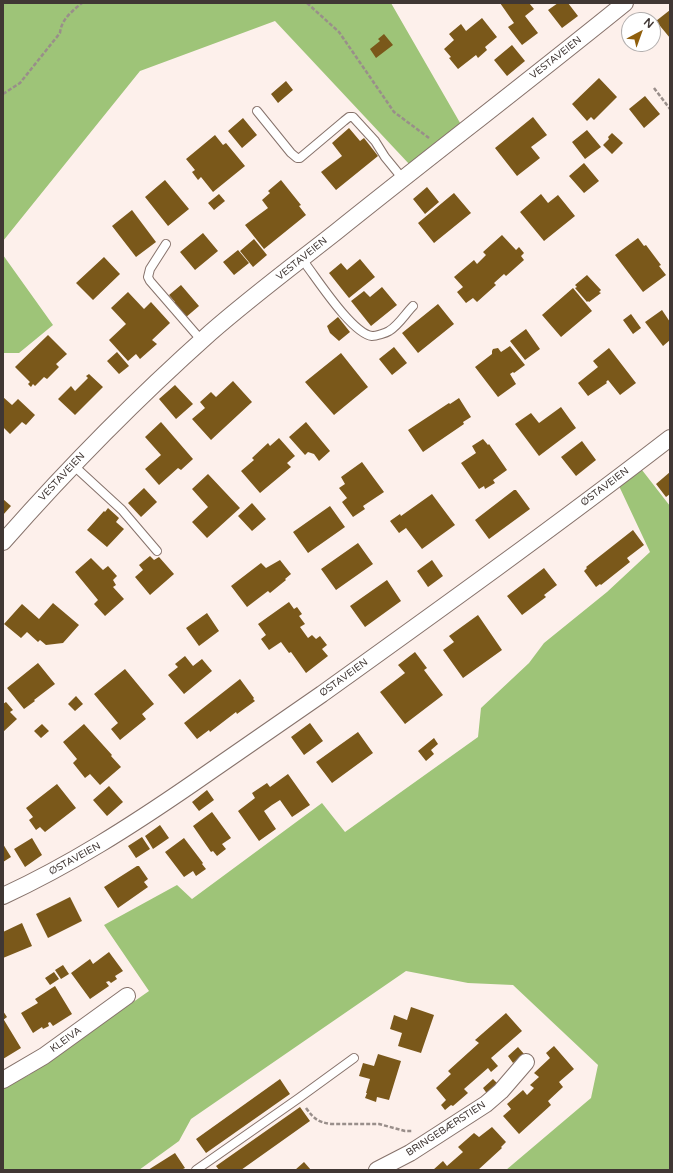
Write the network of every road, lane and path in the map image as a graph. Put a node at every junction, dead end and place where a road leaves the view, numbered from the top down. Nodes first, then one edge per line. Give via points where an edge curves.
1 (82, 3) edge
2 (307, 3) edge
3 (625, 3) edge
4 (654, 88) dead end
5 (3, 94) edge
6 (670, 109) edge
7 (257, 111) dead end
8 (442, 147) junction
9 (403, 178) junction
10 (166, 244) dead end
11 (303, 258) junction
12 (413, 306) dead end
13 (202, 341) junction
14 (670, 438) edge
15 (73, 465) junction
16 (3, 542) edge
17 (157, 551) dead end
18 (3, 896) edge
19 (127, 996) dead end
20 (354, 1058) dead end
21 (526, 1062) dead end
22 (3, 1080) edge
23 (299, 1098) junction
24 (405, 1131) dead end
25 (196, 1170) edge
26 (377, 1170) edge

1 - 5 path via 61,25 60,33 20,83
2 - 8 path via 339,32 394,112
3 - 8 street, VESTAVEIEN
4 - 6 path
7 - 9 lane via 297,158 349,117 353,117
8 - 9 street, VESTAVEIEN
9 - 11 street, VESTAVEIEN
10 - 13 lane via 148,276
11 - 12 lane via 340,309 363,333 374,336 389,332
11 - 13 street, VESTAVEIEN
13 - 15 street, VESTAVEIEN via 142,395
14 - 18 street, ØSTAVEIEN via 559,522 249,745 115,836 68,864
15 - 16 street, VESTAVEIEN
15 - 17 lane via 122,510
19 - 22 street, KLEIVA via 44,1056
20 - 23 lane
21 - 26 street, BRINGEBÆRSTIEN via 486,1104 416,1149
23 - 24 path via 312,1117 324,1123 378,1124
23 - 25 lane

